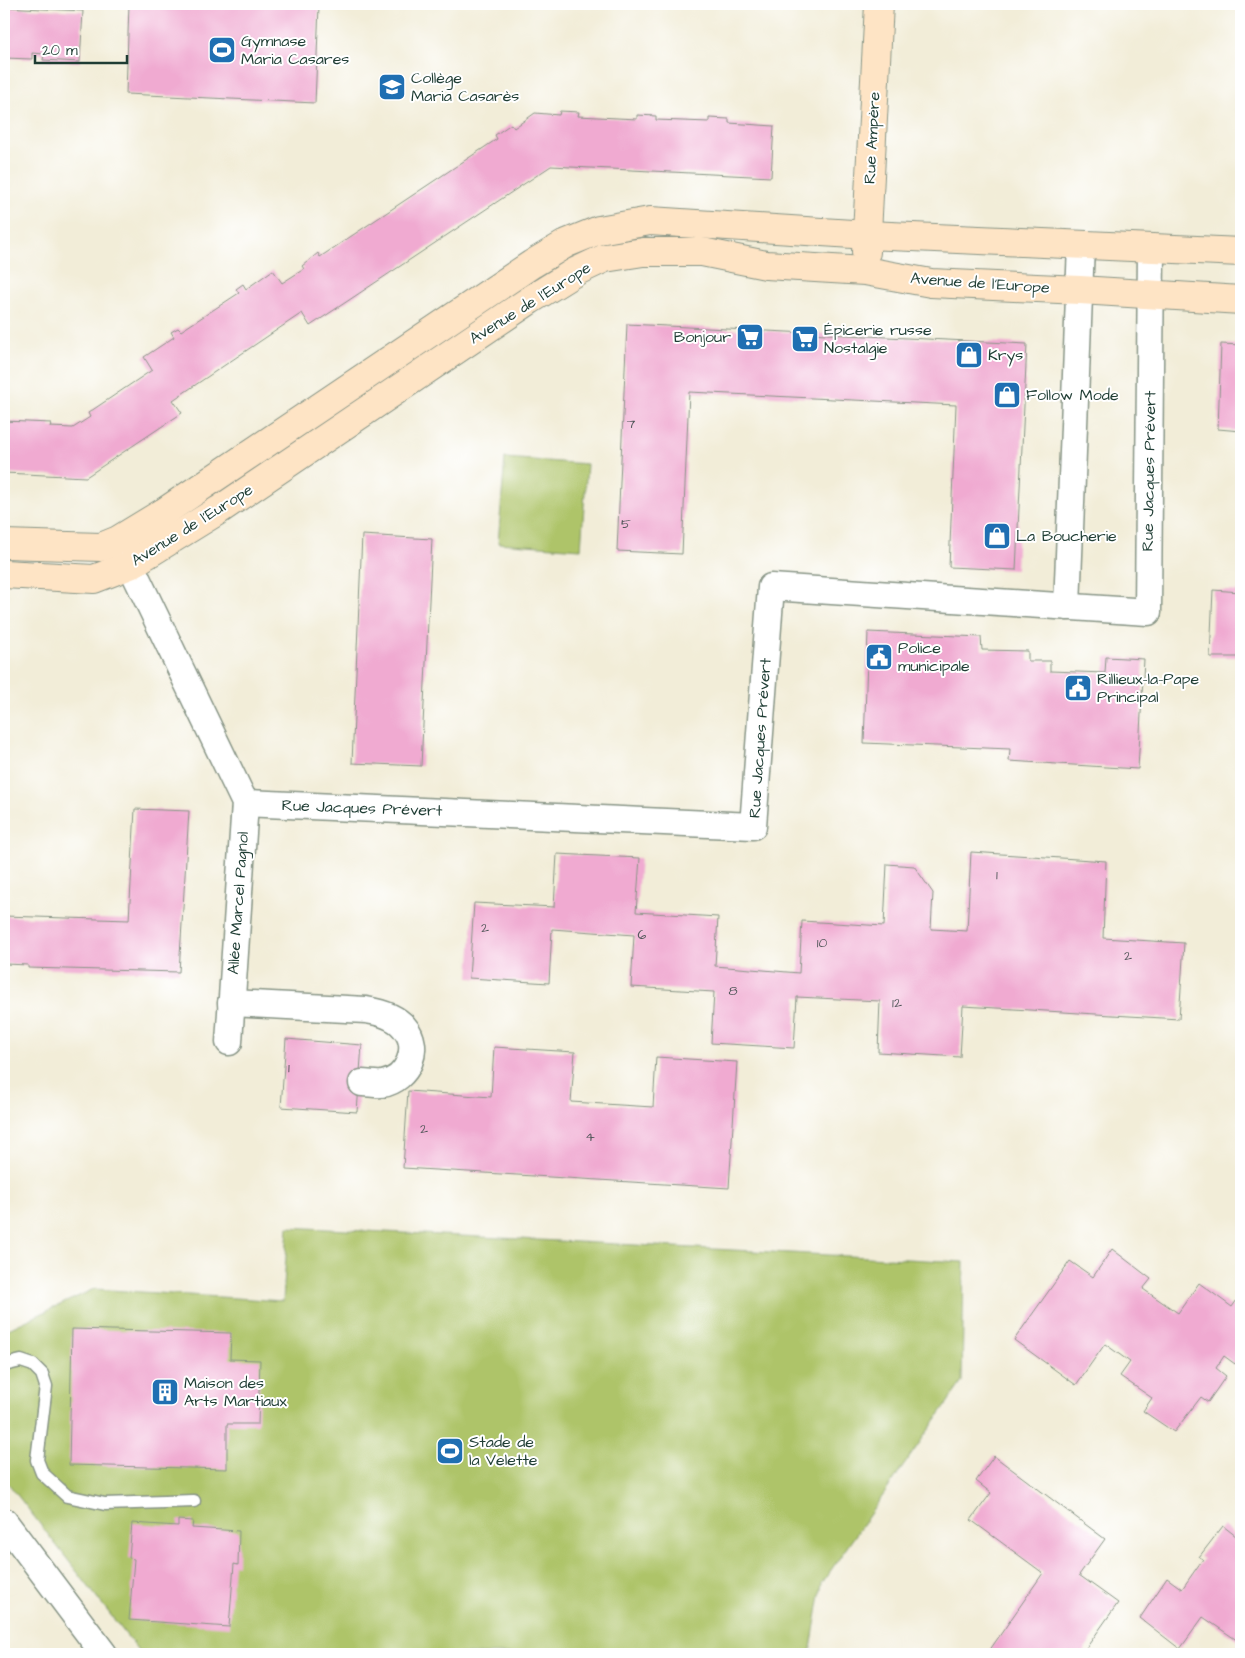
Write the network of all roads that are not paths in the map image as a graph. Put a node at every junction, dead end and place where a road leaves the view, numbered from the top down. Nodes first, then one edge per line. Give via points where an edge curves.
1 (879, 4) edge
2 (868, 235) junction
3 (1081, 245) junction
4 (1151, 249) junction
5 (1241, 252) edge
6 (865, 271) junction
7 (1080, 290) junction
8 (1151, 295) junction
9 (1241, 300) edge
10 (118, 540) junction
11 (4, 544) edge
12 (130, 565) junction
13 (4, 574) edge
14 (1067, 607) junction
15 (245, 803) junction
16 (231, 1003) junction
17 (229, 1042) dead end
18 (362, 1083) dead end
19 (4, 1365) edge
20 (194, 1501) dead end
21 (4, 1521) edge
22 (104, 1654) edge

1 - 2 street, Rue Ampère
2 - 3 street, Avenue de l'Europe
2 - 6 street, Rue Ampère
2 - 10 street, Avenue de l'Europe via 650,221 599,230 566,243
3 - 4 street, Avenue de l'Europe
3 - 7 street
4 - 5 street, Avenue de l'Europe
4 - 8 street, Rue Jacques Prévert
6 - 7 street, Avenue de l'Europe via 930,283
6 - 12 street, Avenue de l'Europe via 766,266 702,252 643,252 605,258 530,300 219,510
7 - 8 street, Avenue de l'Europe
7 - 14 street
8 - 9 street, Avenue de l'Europe
8 - 14 street, Rue Jacques Prévert via 1148,612
10 - 11 street, Avenue de l'Europe via 101,547
10 - 12 street
12 - 13 street, Avenue de l'Europe via 94,579
12 - 15 street
14 - 15 street, Rue Jacques Prévert via 772,587 753,826
15 - 16 street, Allée Marcel Pagnol
16 - 17 street, Allée Marcel Pagnol
16 - 18 street via 366,1010 393,1018 404,1026 409,1035 412,1047 409,1064 392,1081
19 - 20 lane via 21,1361 33,1365 42,1374 46,1386 37,1460 42,1473 67,1496 106,1504
21 - 22 street

